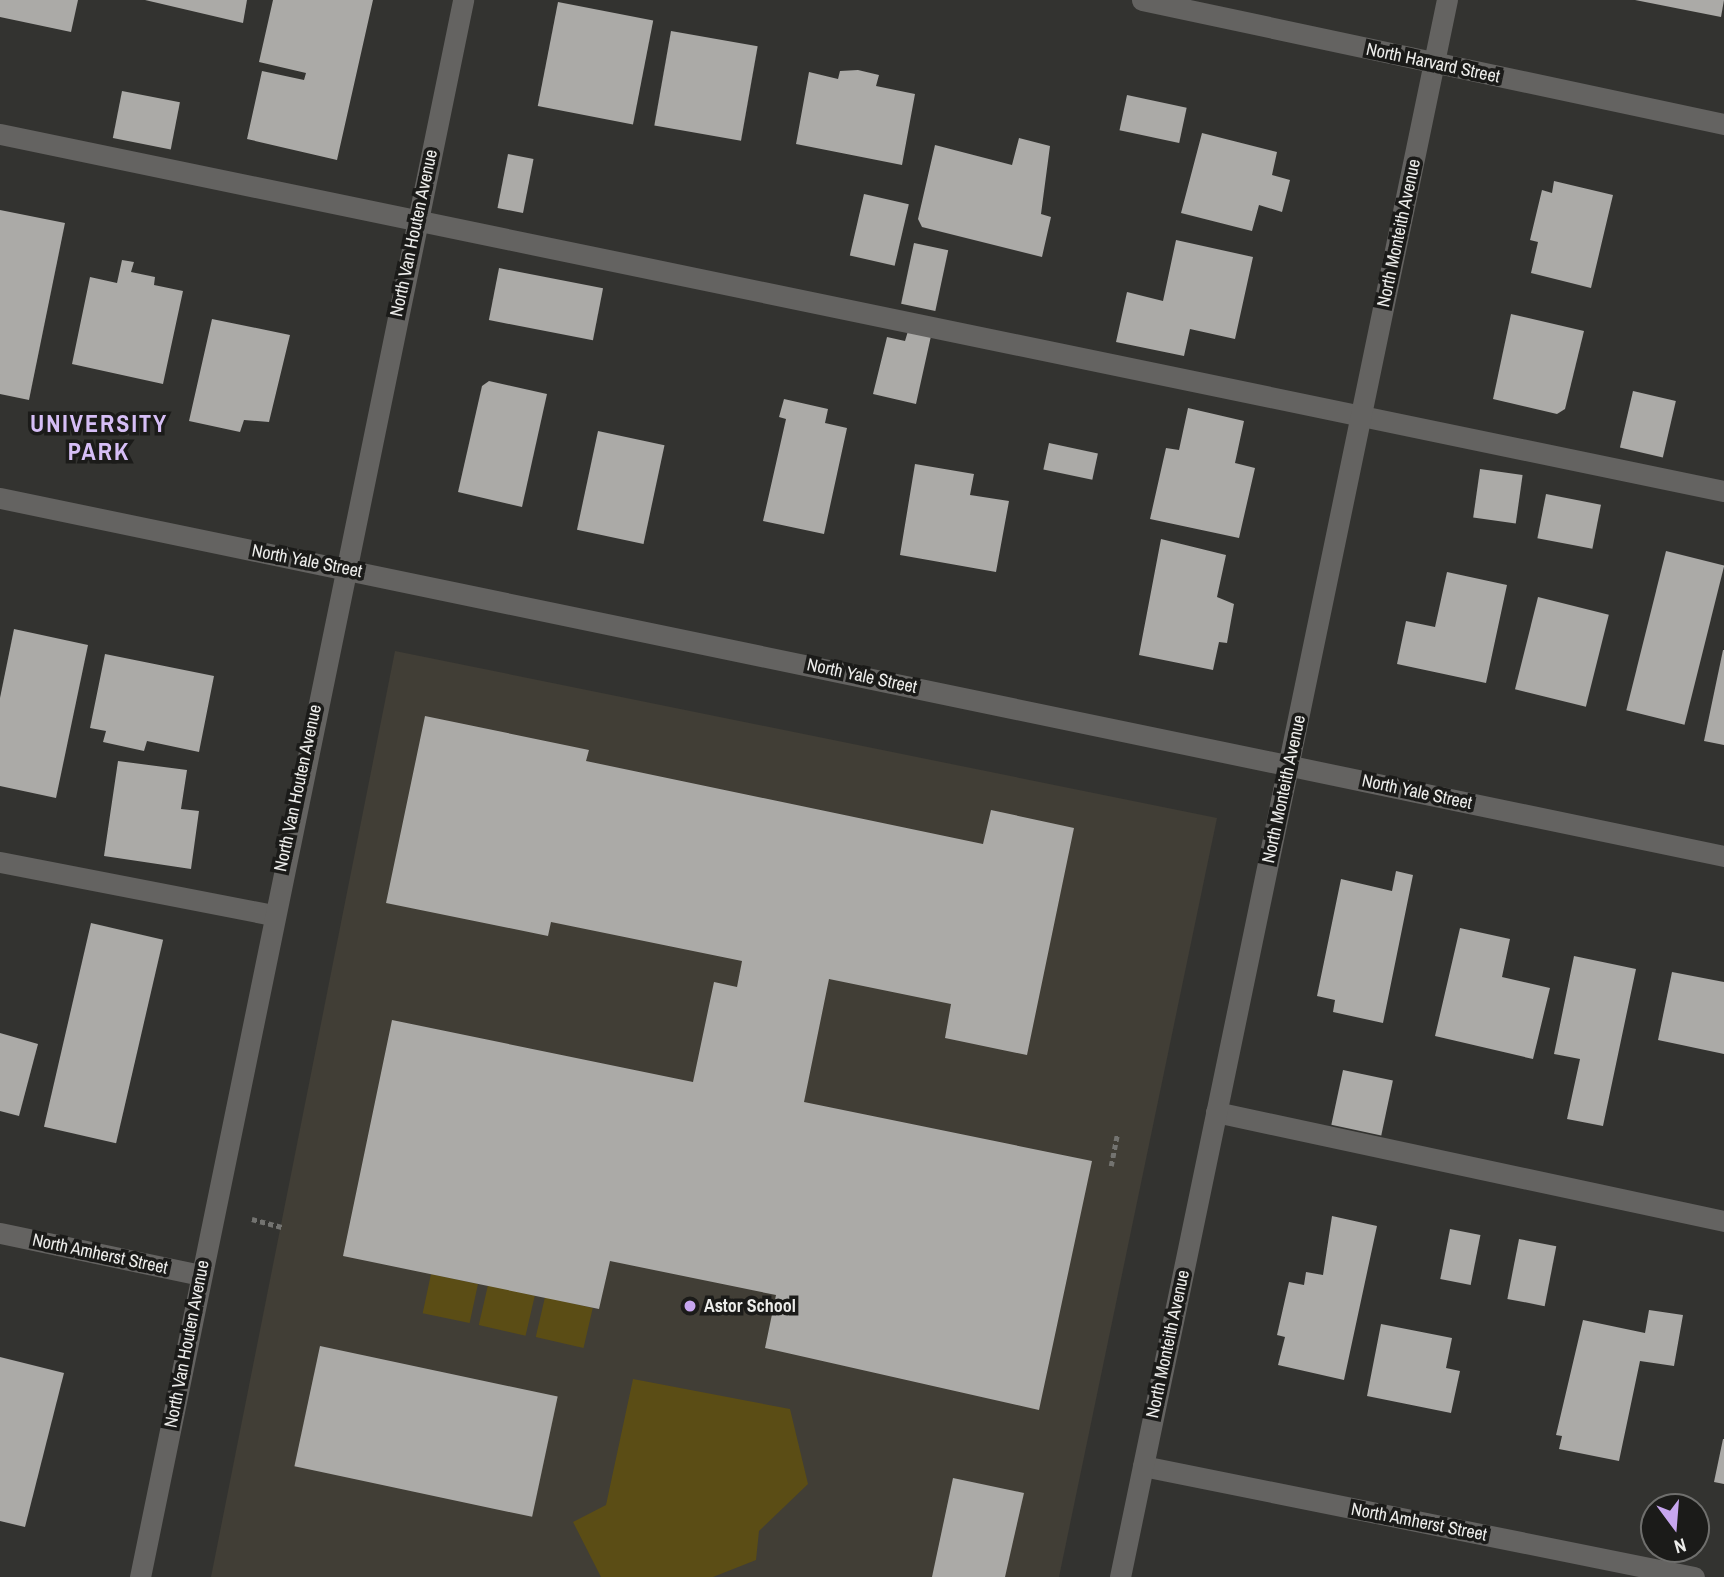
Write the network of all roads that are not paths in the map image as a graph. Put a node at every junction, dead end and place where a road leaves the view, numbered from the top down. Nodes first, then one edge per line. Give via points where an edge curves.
1 (463, 0) edge
2 (1142, 0) edge
3 (1447, 0) edge
4 (1435, 63) junction
5 (1724, 124) edge
6 (0, 134) edge
7 (418, 219) junction
8 (1362, 416) junction
9 (1724, 491) edge
10 (0, 498) edge
11 (344, 568) junction
12 (1289, 766) junction
13 (1724, 856) edge
14 (0, 862) edge
15 (272, 915) junction
16 (1216, 1112) junction
17 (1724, 1221) edge
18 (0, 1233) edge
19 (201, 1275) junction
20 (1143, 1466) junction
21 (140, 1577) edge
22 (1120, 1577) edge
23 (1694, 1577) edge

1 - 7 street, North Van Houten Avenue
2 - 4 street, North Harvard Street
3 - 4 street, North Monteith Avenue
4 - 5 street, North Harvard Street
4 - 8 street, North Monteith Avenue
6 - 7 street
7 - 8 street
7 - 11 street, North Van Houten Avenue
8 - 9 street
8 - 12 street, North Monteith Avenue
10 - 11 street, North Yale Street
11 - 12 street, North Yale Street
11 - 15 street, North Van Houten Avenue
12 - 13 street, North Yale Street
12 - 16 street, North Monteith Avenue
14 - 15 street
15 - 19 street, North Van Houten Avenue
16 - 17 street
16 - 20 street, North Monteith Avenue
18 - 19 street, North Amherst Street
19 - 21 street, North Van Houten Avenue
20 - 22 street, North Monteith Avenue
20 - 23 street, North Amherst Street

